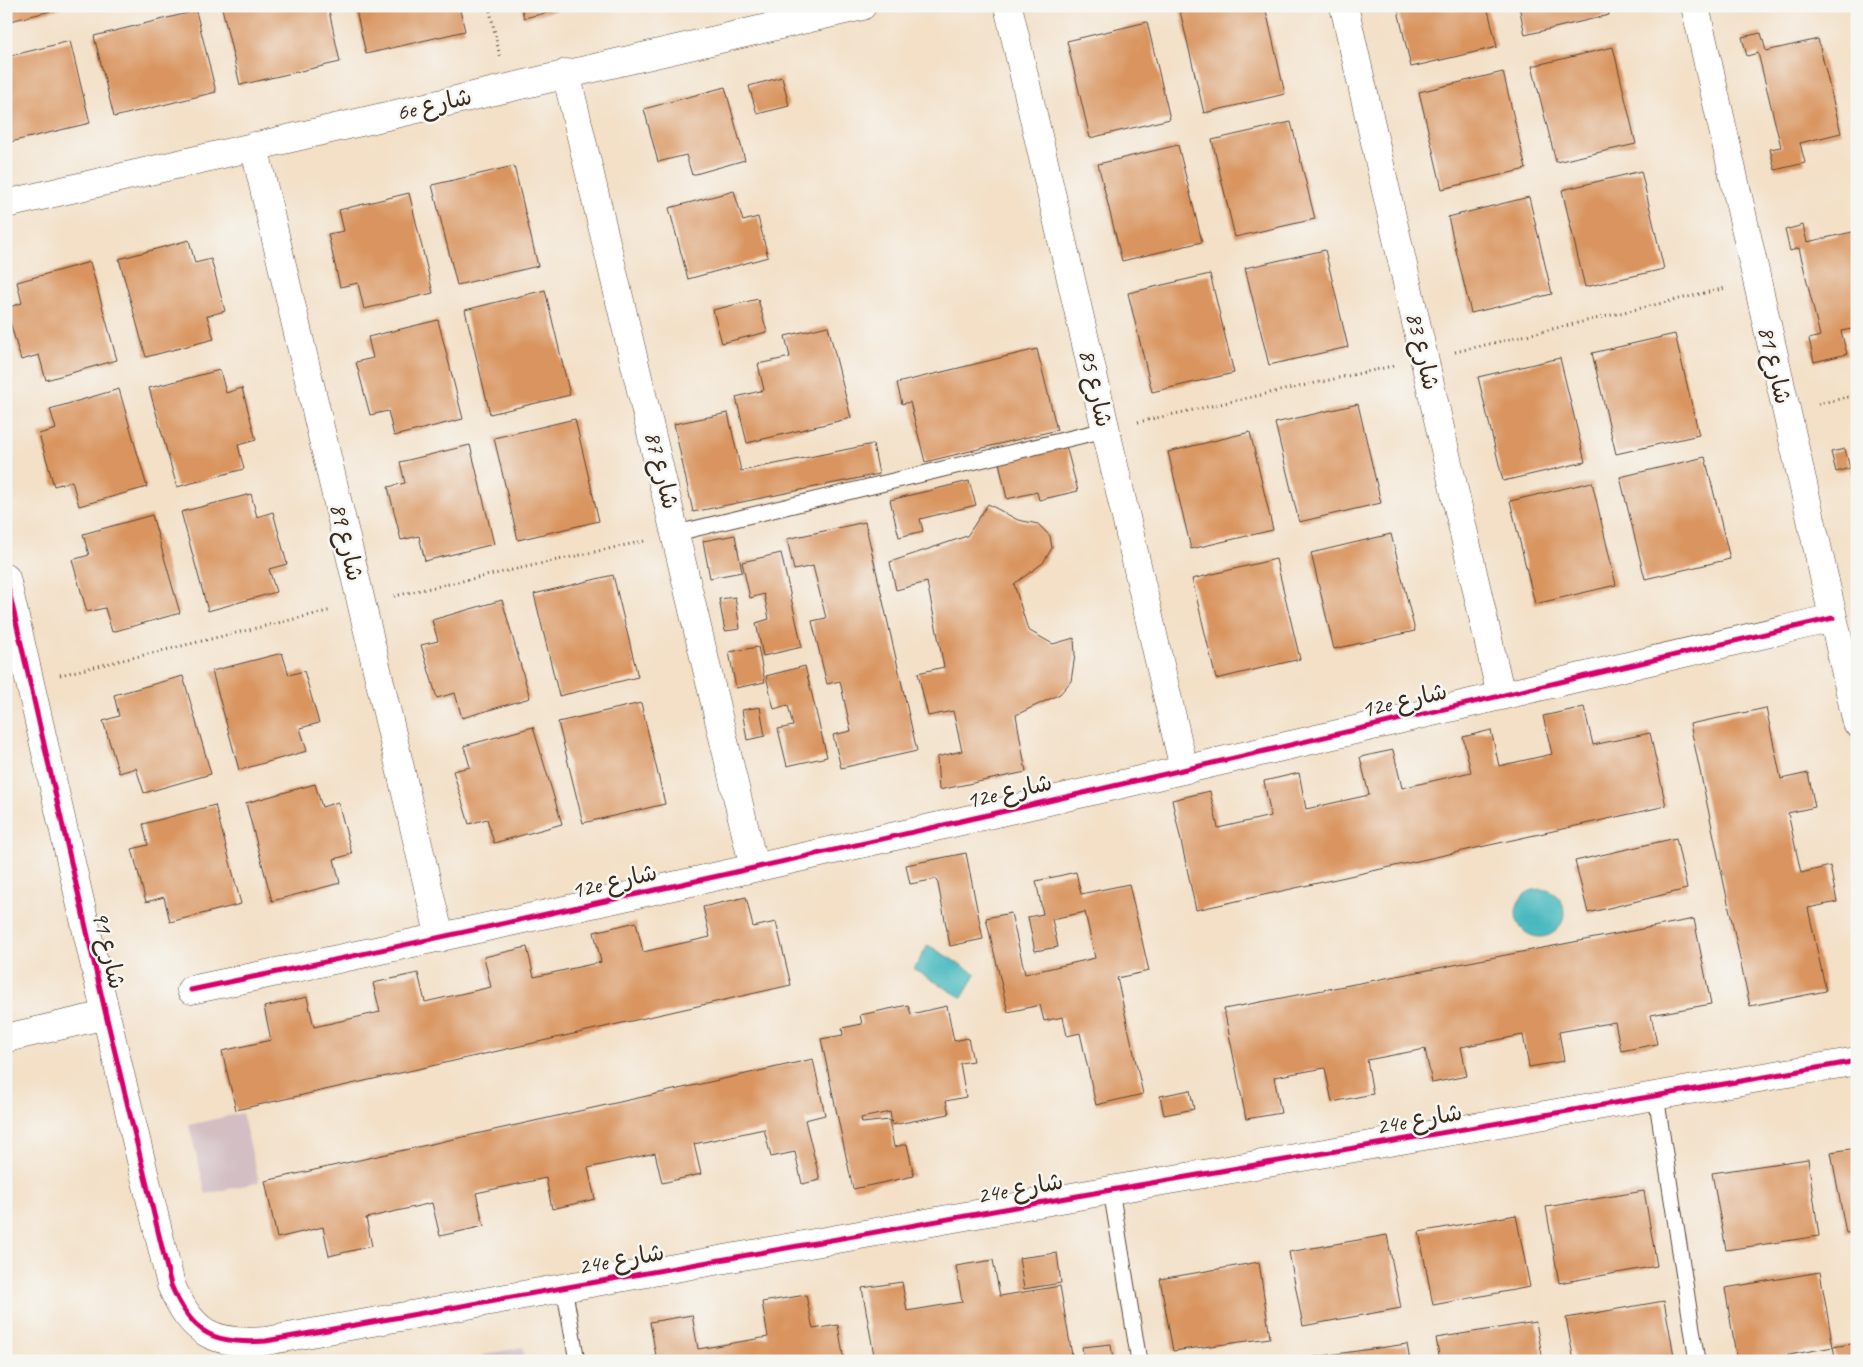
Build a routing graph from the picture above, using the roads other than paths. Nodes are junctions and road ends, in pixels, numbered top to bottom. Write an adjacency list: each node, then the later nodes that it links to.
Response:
1 (862, 6): 5 (street, 6e شارع)
2 (1008, 6): 8 (street, شارع 85)
3 (1344, 6): 12 (street, شارع 83)
4 (1695, 6): 11 (street, شارع 81)
5 (566, 74): 6 (street, 6e شارع); 9 (street, شارع 87)
6 (254, 146): 7 (street, 6e شارع); 16 (street, شارع 89)
7 (6, 204)
8 (1106, 430): 9 (lane); 14 (street, شارع 85)
9 (677, 533): 15 (street, شارع 87)
10 (6, 578): 18 (street, شارع 91)
11 (1833, 618): 12 (street, 12e شارع); 13 (street, شارع 81)
12 (1501, 696): 14 (street, 12e شارع)
13 (1857, 723)
14 (1184, 769): 15 (street, 12e شارع)
15 (754, 868): 16 (street, 12e شارع)
16 (440, 938): 17 (street, 12e شارع)
17 (191, 990)
18 (106, 1015): 19 (street); 24 (street, شارع 91)
19 (6, 1038)
20 (1857, 1061): 21 (street, 24e شارع)
21 (1656, 1096): 22 (street, 24e شارع); 27 (lane)
22 (1111, 1190): 23 (street, 24e شارع); 26 (lane)
23 (564, 1288): 24 (street, 24e شارع); 25 (lane)
24 (193, 1325)
25 (577, 1361)
26 (1138, 1361)
27 (1698, 1361)

